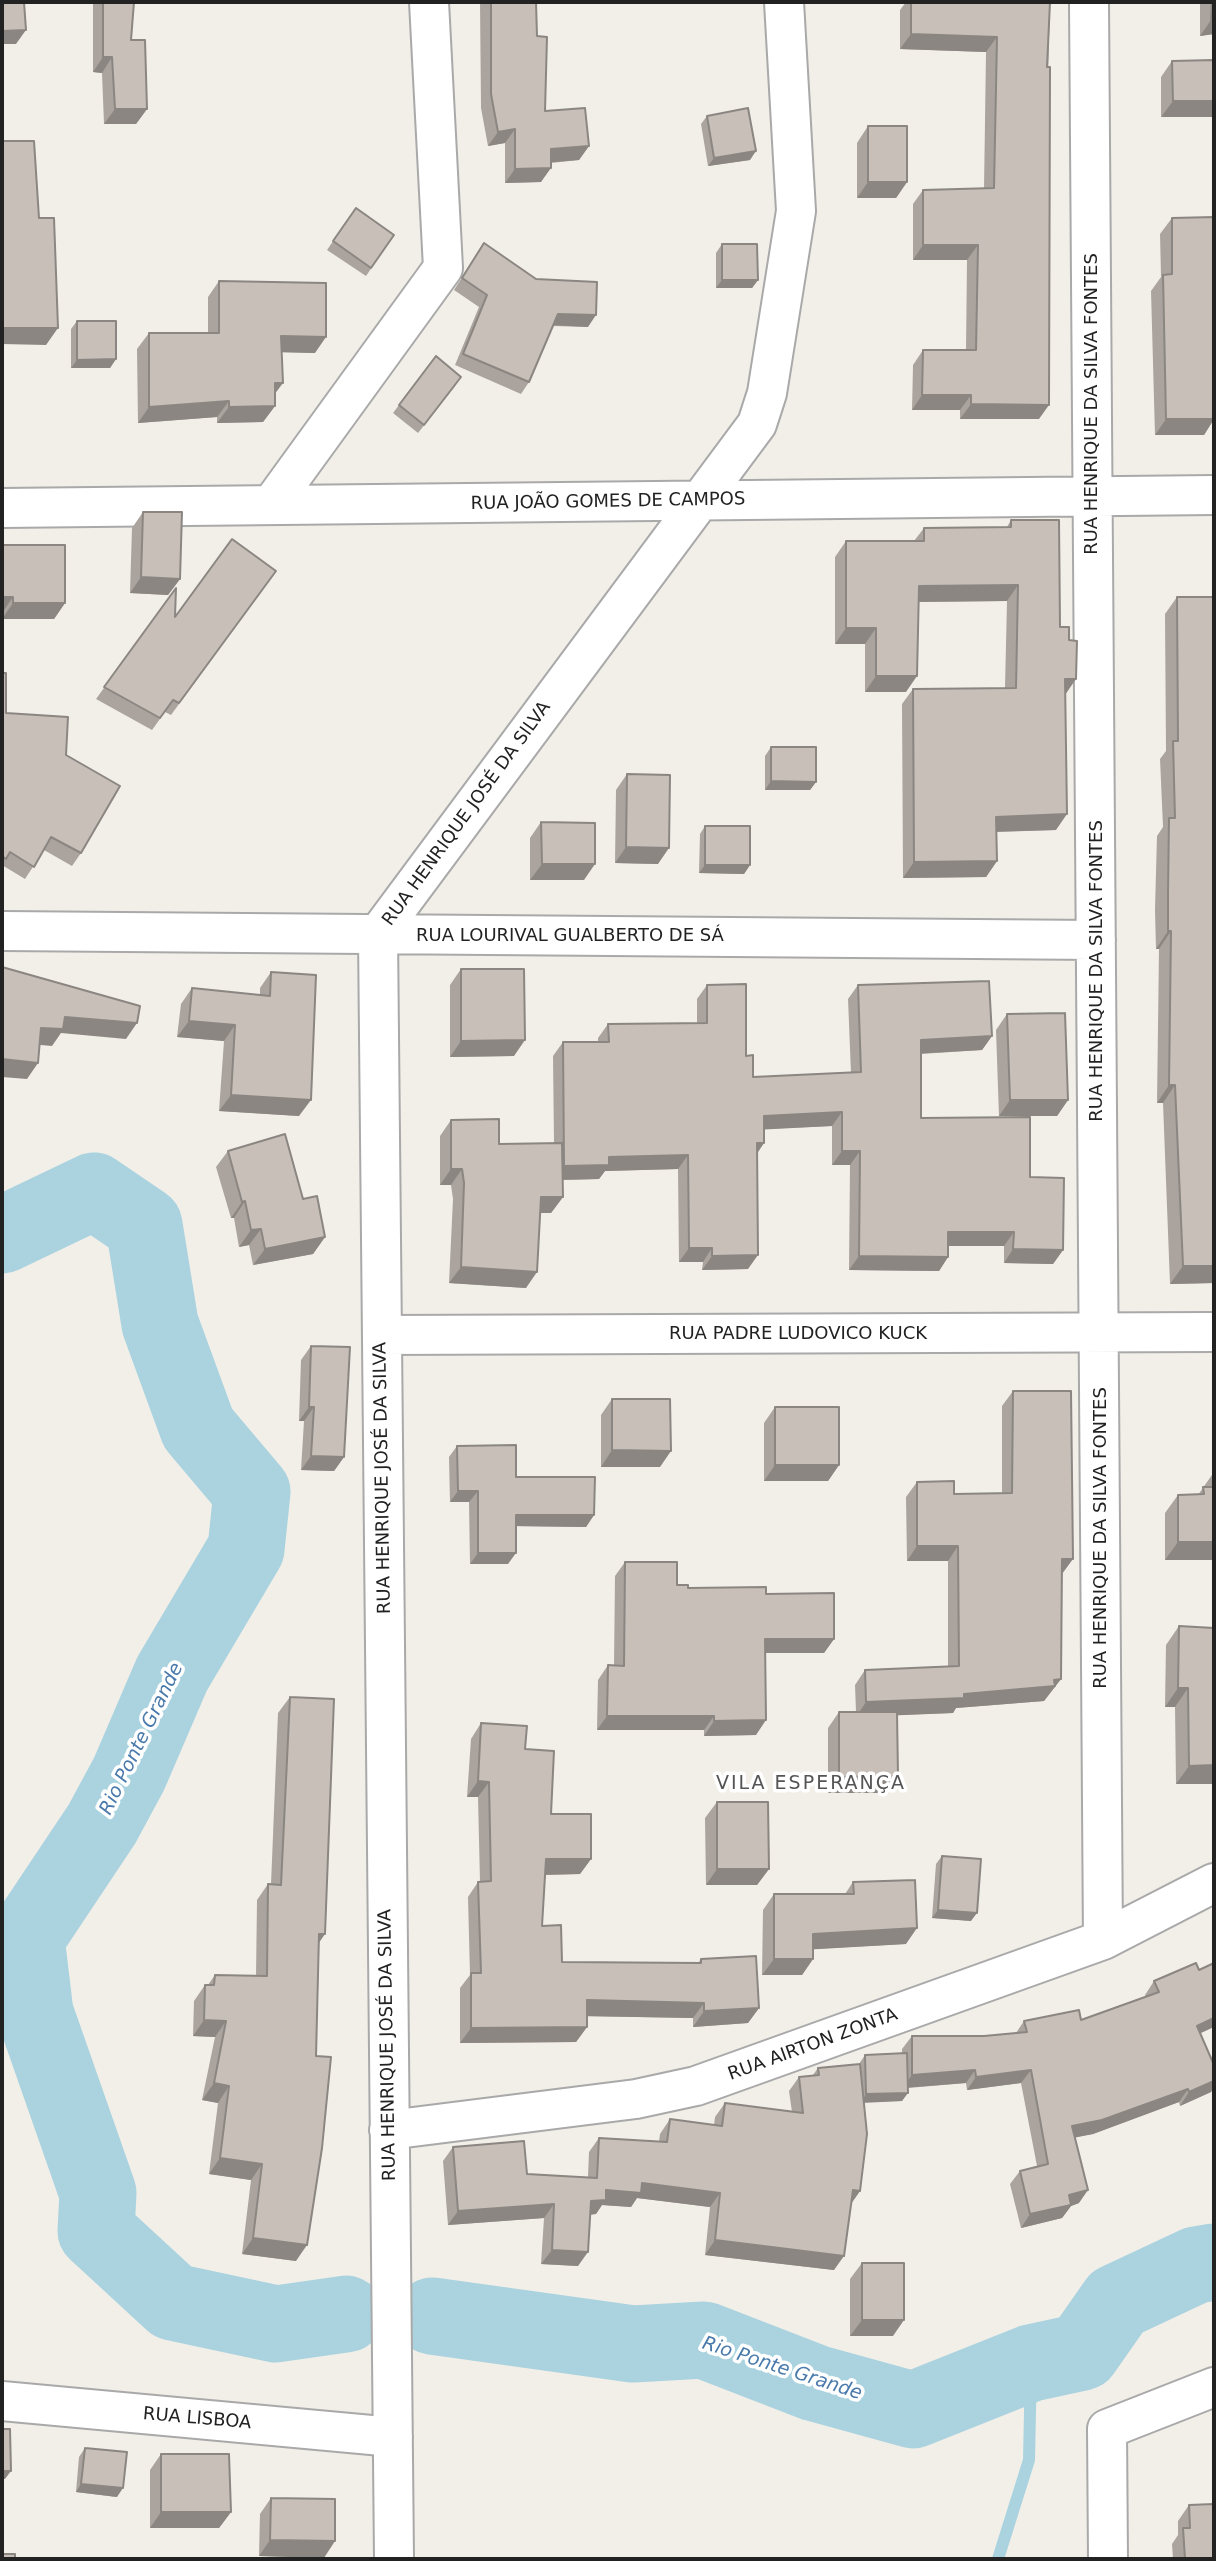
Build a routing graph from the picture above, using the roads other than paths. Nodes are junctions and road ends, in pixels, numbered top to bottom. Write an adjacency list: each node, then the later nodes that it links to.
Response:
1 (429, 2): 7 (street)
2 (784, 2): 6 (street, RUA HENRIQUE JOSÉ DA SILVA)
3 (1089, 2): 5 (street, RUA HENRIQUE DA SILVA FONTES)
4 (1214, 495): 5 (street, RUA JOÃO GOMES DE CAMPOS)
5 (1093, 496): 6 (street, RUA JOÃO GOMES DE CAMPOS); 11 (street, RUA HENRIQUE DA SILVA FONTES)
6 (698, 501): 7 (street, RUA JOÃO GOMES DE CAMPOS); 10 (street, RUA HENRIQUE JOSÉ DA SILVA)
7 (271, 505): 8 (street, RUA JOÃO GOMES DE CAMPOS)
8 (2, 508)
9 (2, 931): 10 (street, RUA LOURIVAL GUALBERTO DE SÁ)
10 (378, 934): 11 (street, RUA LOURIVAL GUALBERTO DE SÁ); 14 (street, RUA HENRIQUE JOSÉ DA SILVA)
11 (1096, 940): 13 (street, RUA HENRIQUE DA SILVA FONTES)
12 (1214, 1332): 13 (street, RUA PADRE LUDOVICO KUCK)
13 (1099, 1333): 14 (street, RUA PADRE LUDOVICO KUCK); 16 (street, RUA HENRIQUE DA SILVA FONTES)
14 (382, 1335): 17 (street, RUA HENRIQUE JOSÉ DA SILVA)
15 (1214, 1883): 16 (street, RUA AIRTON ZONTA)
16 (1103, 1940): 17 (street, RUA AIRTON ZONTA)
17 (389, 2130): 20 (street, RUA HENRIQUE JOSÉ DA SILVA)
18 (1214, 2387): 22 (street)
19 (2, 2401): 20 (street, RUA LISBOA)
20 (393, 2437): 21 (street, RUA HENRIQUE JOSÉ DA SILVA)
21 (394, 2559)
22 (1108, 2559)

